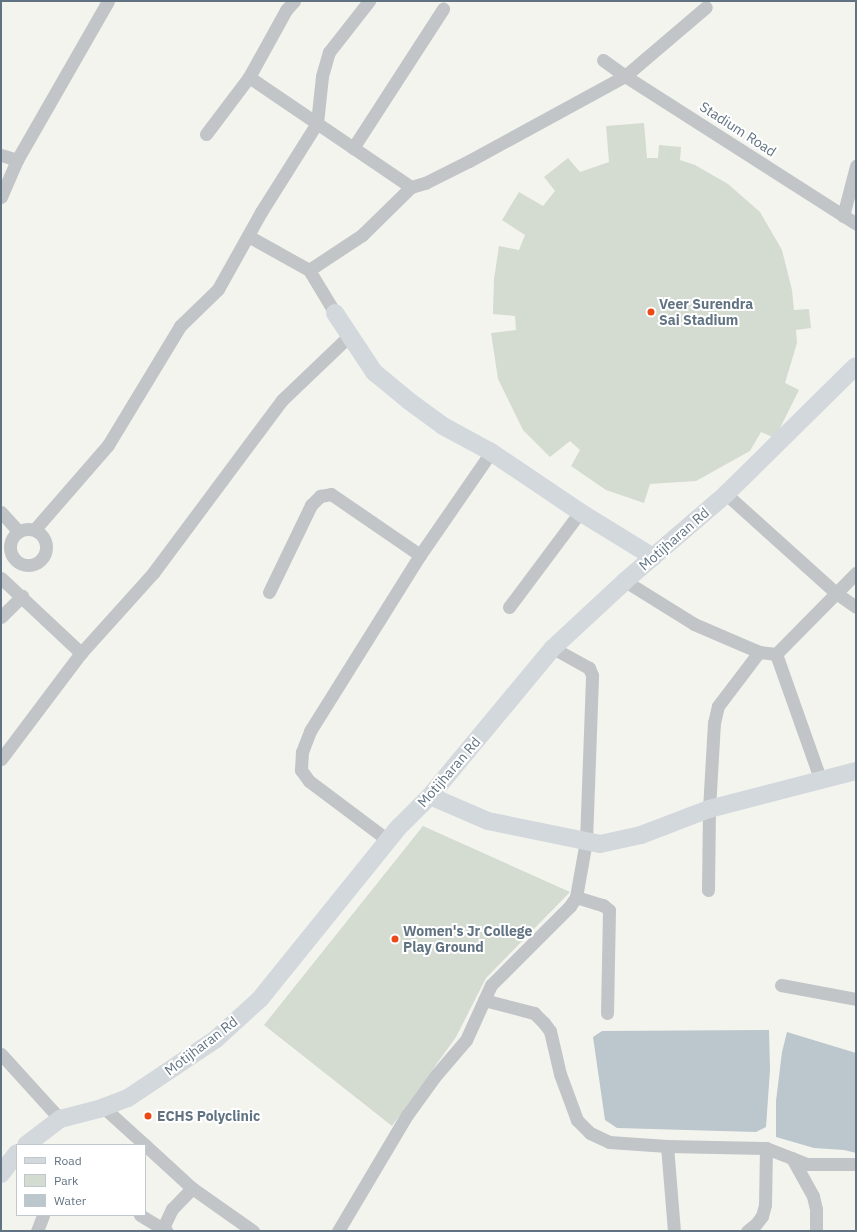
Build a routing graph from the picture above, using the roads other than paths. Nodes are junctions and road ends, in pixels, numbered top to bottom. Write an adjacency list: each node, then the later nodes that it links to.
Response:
1 (108, 1): 13 (street)
2 (294, 1): 8 (street)
3 (369, 1): 9 (street)
4 (706, 7): 7 (street)
5 (443, 9): 11 (street)
6 (603, 60): 7 (street, Stadium Road)
7 (626, 76): 15 (street); 17 (street, Stadium Road)
8 (249, 77): 9 (street); 10 (street)
9 (317, 124): 11 (street); 19 (street)
10 (206, 134)
11 (353, 148): 15 (street)
12 (1, 155): 13 (street)
13 (17, 160): 16 (street)
14 (856, 166): 17 (street)
15 (411, 187): 20 (street)
16 (1, 197)
17 (843, 216): 18 (street, Stadium Road)
18 (856, 224)
19 (248, 236): 20 (street); 28 (street)
20 (309, 270): 21 (street)
21 (335, 313): 22 (main road)
22 (349, 336): 24 (main road); 45 (street)
23 (856, 366): 25 (main road, Motijharan Rd)
24 (491, 452): 27 (main road); 30 (street)
25 (726, 494): 31 (main road, Motijharan Rd); 38 (street)
26 (1, 512): 29 (street)
27 (580, 512): 31 (main road); 40 (street)
28 (35, 529): 29 (street); 32 (street)
29 (18, 531): 32 (street)
30 (420, 555): 37 (street); 52 (street)
31 (653, 557): 36 (main road, Motijharan Rd)
32 (15, 559): 33 (street)
33 (1, 572)
34 (856, 573): 38 (street)
35 (1, 578): 39 (street)
36 (625, 581): 43 (main road, Motijharan Rd); 44 (street)
37 (269, 592)
38 (836, 593): 41 (street); 46 (street)
39 (22, 596): 42 (street); 45 (street)
40 (509, 607)
41 (856, 607)
42 (1, 617)
43 (553, 648): 50 (main road, Motijharan Rd); 53 (street)
44 (759, 652): 46 (street); 51 (street)
45 (80, 653): 47 (street)
46 (776, 654): 49 (street)
47 (1, 759)
48 (856, 772): 49 (main road)
49 (821, 781): 51 (main road)
50 (430, 796): 52 (main road, Motijharan Rd); 53 (main road)
51 (708, 808): 53 (main road); 54 (street)
52 (389, 841): 61 (main road, Motijharan Rd)
53 (586, 841): 55 (street)
54 (708, 890)
55 (576, 897): 58 (street); 59 (street)
56 (780, 985): 57 (street)
57 (856, 998)
58 (484, 1000): 66 (street); 78 (street)
59 (607, 1013)
60 (1, 1054): 62 (street)
61 (103, 1107): 62 (main road, Motijharan Rd); 64 (street)
62 (60, 1119): 63 (main road, Motijharan Rd)
63 (27, 1144)
64 (144, 1144)
65 (146, 1146): 72 (street)
66 (667, 1146): 67 (street); 79 (street)
67 (766, 1148): 69 (street); 80 (street)
68 (16, 1154): 71 (main road)
69 (792, 1158): 70 (street); 81 (street)
70 (856, 1164)
71 (1, 1174)
72 (192, 1188): 75 (street); 77 (street)
73 (43, 1216): 76 (street)
74 (142, 1216): 75 (street)
75 (165, 1230)
76 (37, 1231)
77 (253, 1231)
78 (338, 1231)
79 (674, 1231)
80 (746, 1231)
81 (816, 1231)

